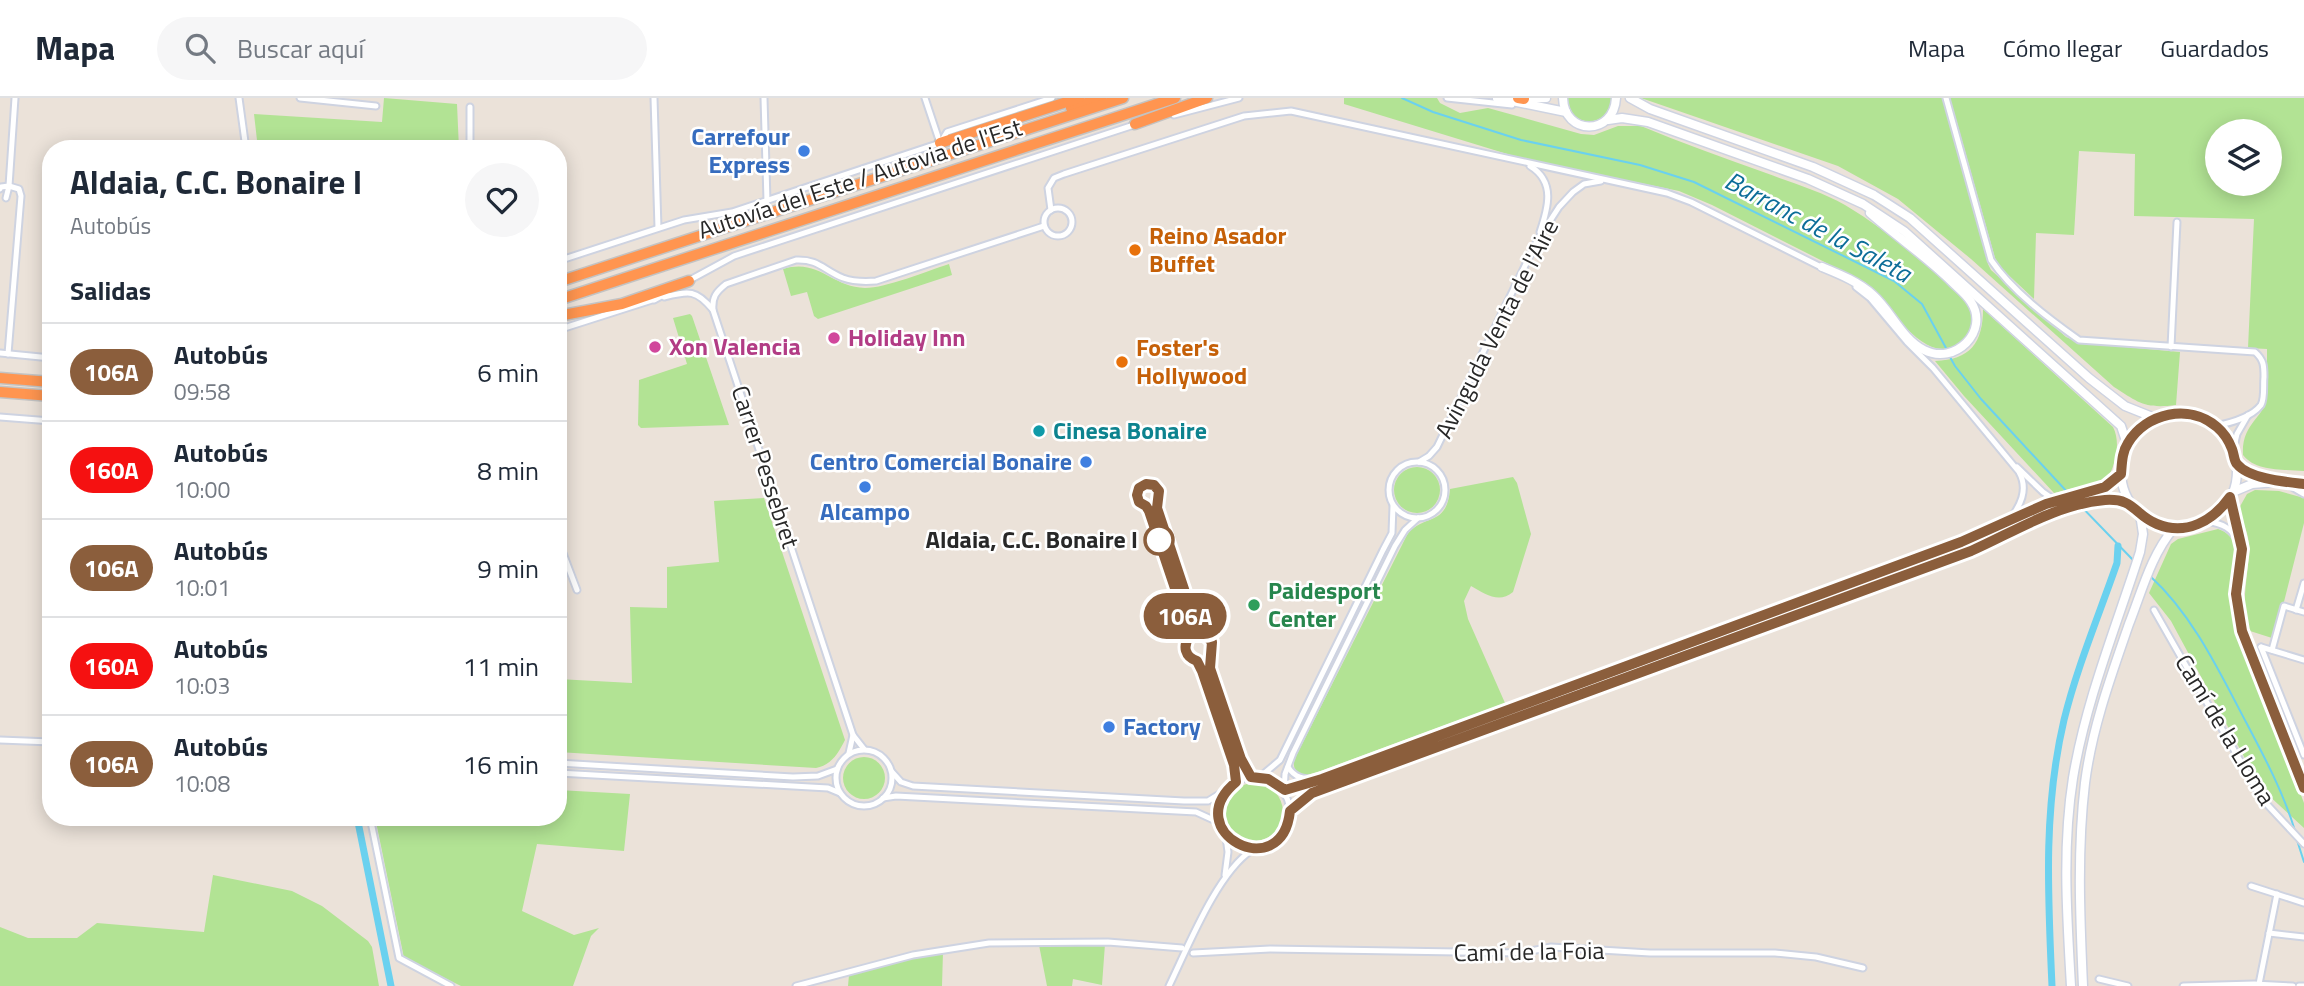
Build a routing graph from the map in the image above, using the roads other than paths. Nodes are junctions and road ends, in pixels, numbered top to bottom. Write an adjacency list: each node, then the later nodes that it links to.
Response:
1 (15, 98): 34 (street)
2 (239, 98): 28 (street)
3 (300, 98): 23 (street)
4 (654, 98): 42 (street)
5 (764, 98): 37 (street)
6 (925, 98): 30 (street)
7 (1052, 98): 30 (street)
8 (1079, 98): 30 (highway)
9 (1101, 98): 31 (highway)
10 (1123, 98): 31 (highway, Autovía del Este / Autovia de l'Est)
11 (1175, 98): 48 (highway, Autovía del Este / Autovia de l'Est)
12 (1207, 98): 27 (highway)
13 (1239, 98): 27 (street)
14 (1447, 98): 21 (street)
15 (1499, 98): 22 (main road)
16 (1546, 98): 22 (main road)
17 (1563, 98): 25 (main road)
18 (1616, 98): 26 (main road)
19 (1630, 98): 63 (main road)
20 (1945, 98): 53 (street)
21 (1461, 100): 22 (street)
22 (1524, 101): 25 (main road)
23 (376, 106)
24 (470, 107): 29 (street)
25 (1566, 113): 26 (main road)
26 (1608, 120): 38 (main road)
27 (1135, 124): 47 (street)
28 (245, 140)
29 (470, 140)
30 (940, 143): 37 (street)
31 (943, 156): 46 (highway, Autovía del Este / Autovia de l'Est)
32 (1521, 162): 33 (street); 39 (street); 43 (street)
33 (1611, 181): 43 (street, Avinguda Venta de l'Aire); 45 (street)
34 (9, 186): 35 (street); 36 (street); 55 (street)
35 (0, 189)
36 (6, 198)
37 (767, 201): 42 (street)
38 (1863, 204): 45 (main road); 66 (main road)
39 (1051, 210): 41 (street); 41 (street)
40 (2177, 222): 53 (street)
41 (1044, 226): 50 (street)
42 (658, 228): 44 (street)
43 (1537, 241): 68 (street, Avinguda Venta de l'Aire)
44 (567, 258)
45 (1822, 267): 69 (street)
46 (567, 279)
47 (689, 281): 49 (street); 51 (highway)
48 (567, 297)
49 (654, 300): 50 (street); 52 (street)
50 (713, 310): 93 (street, Carrer Pessebret)
51 (567, 314)
52 (567, 327)
53 (2171, 347): 61 (street)
54 (0, 353): 55 (street)
55 (8, 354): 56 (street)
56 (42, 357)
57 (0, 378): 58 (highway)
58 (42, 381)
59 (0, 391): 60 (highway)
60 (42, 395)
61 (2248, 415): 65 (street); 67 (street)
62 (0, 417): 64 (street)
63 (2155, 418): 65 (main road); 66 (main road)
64 (42, 420)
65 (2215, 426): 67 (main road)
66 (2127, 444): 71 (main road)
67 (2233, 451): 70 (main road)
68 (1419, 462): 78 (street); 80 (street)
69 (2012, 463): 76 (street); 81 (street)
70 (2236, 464): 72 (main road); 75 (main road)
71 (2121, 474): 76 (street); 77 (main road)
72 (2282, 482): 73 (main road); 74 (street); 75 (main road)
73 (2304, 484)
74 (2304, 494)
75 (2231, 495): 82 (main road); 84 (street, Camí de la Lloma)
76 (2059, 500): 81 (street)
77 (2131, 503): 79 (main road); 111 (street)
78 (1393, 506): 80 (street); 104 (street)
79 (2140, 514): 83 (main road); 132 (main road)
80 (1418, 519): 100 (street)
81 (2009, 521): 105 (street)
82 (2207, 521): 83 (main road); 84 (street)
83 (2175, 528): 133 (main road)
84 (2242, 549): 106 (street, Camí de la Lloma)
85 (567, 564): 87 (street)
86 (2303, 588): 89 (street)
87 (577, 590)
88 (2154, 610): 115 (street, Camí de la Lloma)
89 (2296, 610): 90 (street); 91 (street)
90 (2304, 612)
91 (2272, 650): 92 (street); 98 (street)
92 (2304, 660)
93 (853, 735): 96 (street, Carrer Pessebret); 97 (street)
94 (0, 740): 95 (street)
95 (42, 742)
96 (864, 749): 97 (street); 102 (street)
97 (849, 753): 101 (street)
98 (2304, 755)
99 (567, 764): 101 (street)
100 (1287, 767): 105 (street); 108 (street)
101 (837, 769): 109 (street)
102 (892, 772): 107 (street); 110 (street)
103 (567, 774): 109 (street)
104 (1260, 777): 107 (street); 108 (street)
105 (1322, 779): 108 (street)
106 (2304, 788)
107 (1226, 790): 112 (street)
108 (1284, 791): 111 (street)
109 (840, 793): 110 (street)
110 (883, 799): 112 (street)
111 (1290, 811): 116 (street)
112 (1220, 823): 114 (street)
113 (372, 826): 129 (street)
114 (1225, 835): 116 (street); 117 (street)
115 (2304, 844)
116 (1253, 849): 117 (street)
117 (1225, 875): 131 (street)
118 (2251, 886): 119 (street)
119 (2277, 894): 120 (street); 121 (street)
120 (2304, 903)
121 (2269, 933): 122 (street); 128 (street)
122 (2304, 937)
123 (1182, 948): 127 (street)
124 (1193, 953): 125 (street, Camí de la Foia)
125 (1863, 968)
126 (2099, 979): 134 (street)
127 (813, 984): 130 (street)
128 (2259, 984): 135 (street); 136 (street)
129 (451, 986)
130 (796, 986)
131 (1169, 986)
132 (2071, 986)
133 (2083, 986)
134 (2129, 986)
135 (2183, 986)
136 (2293, 986)

